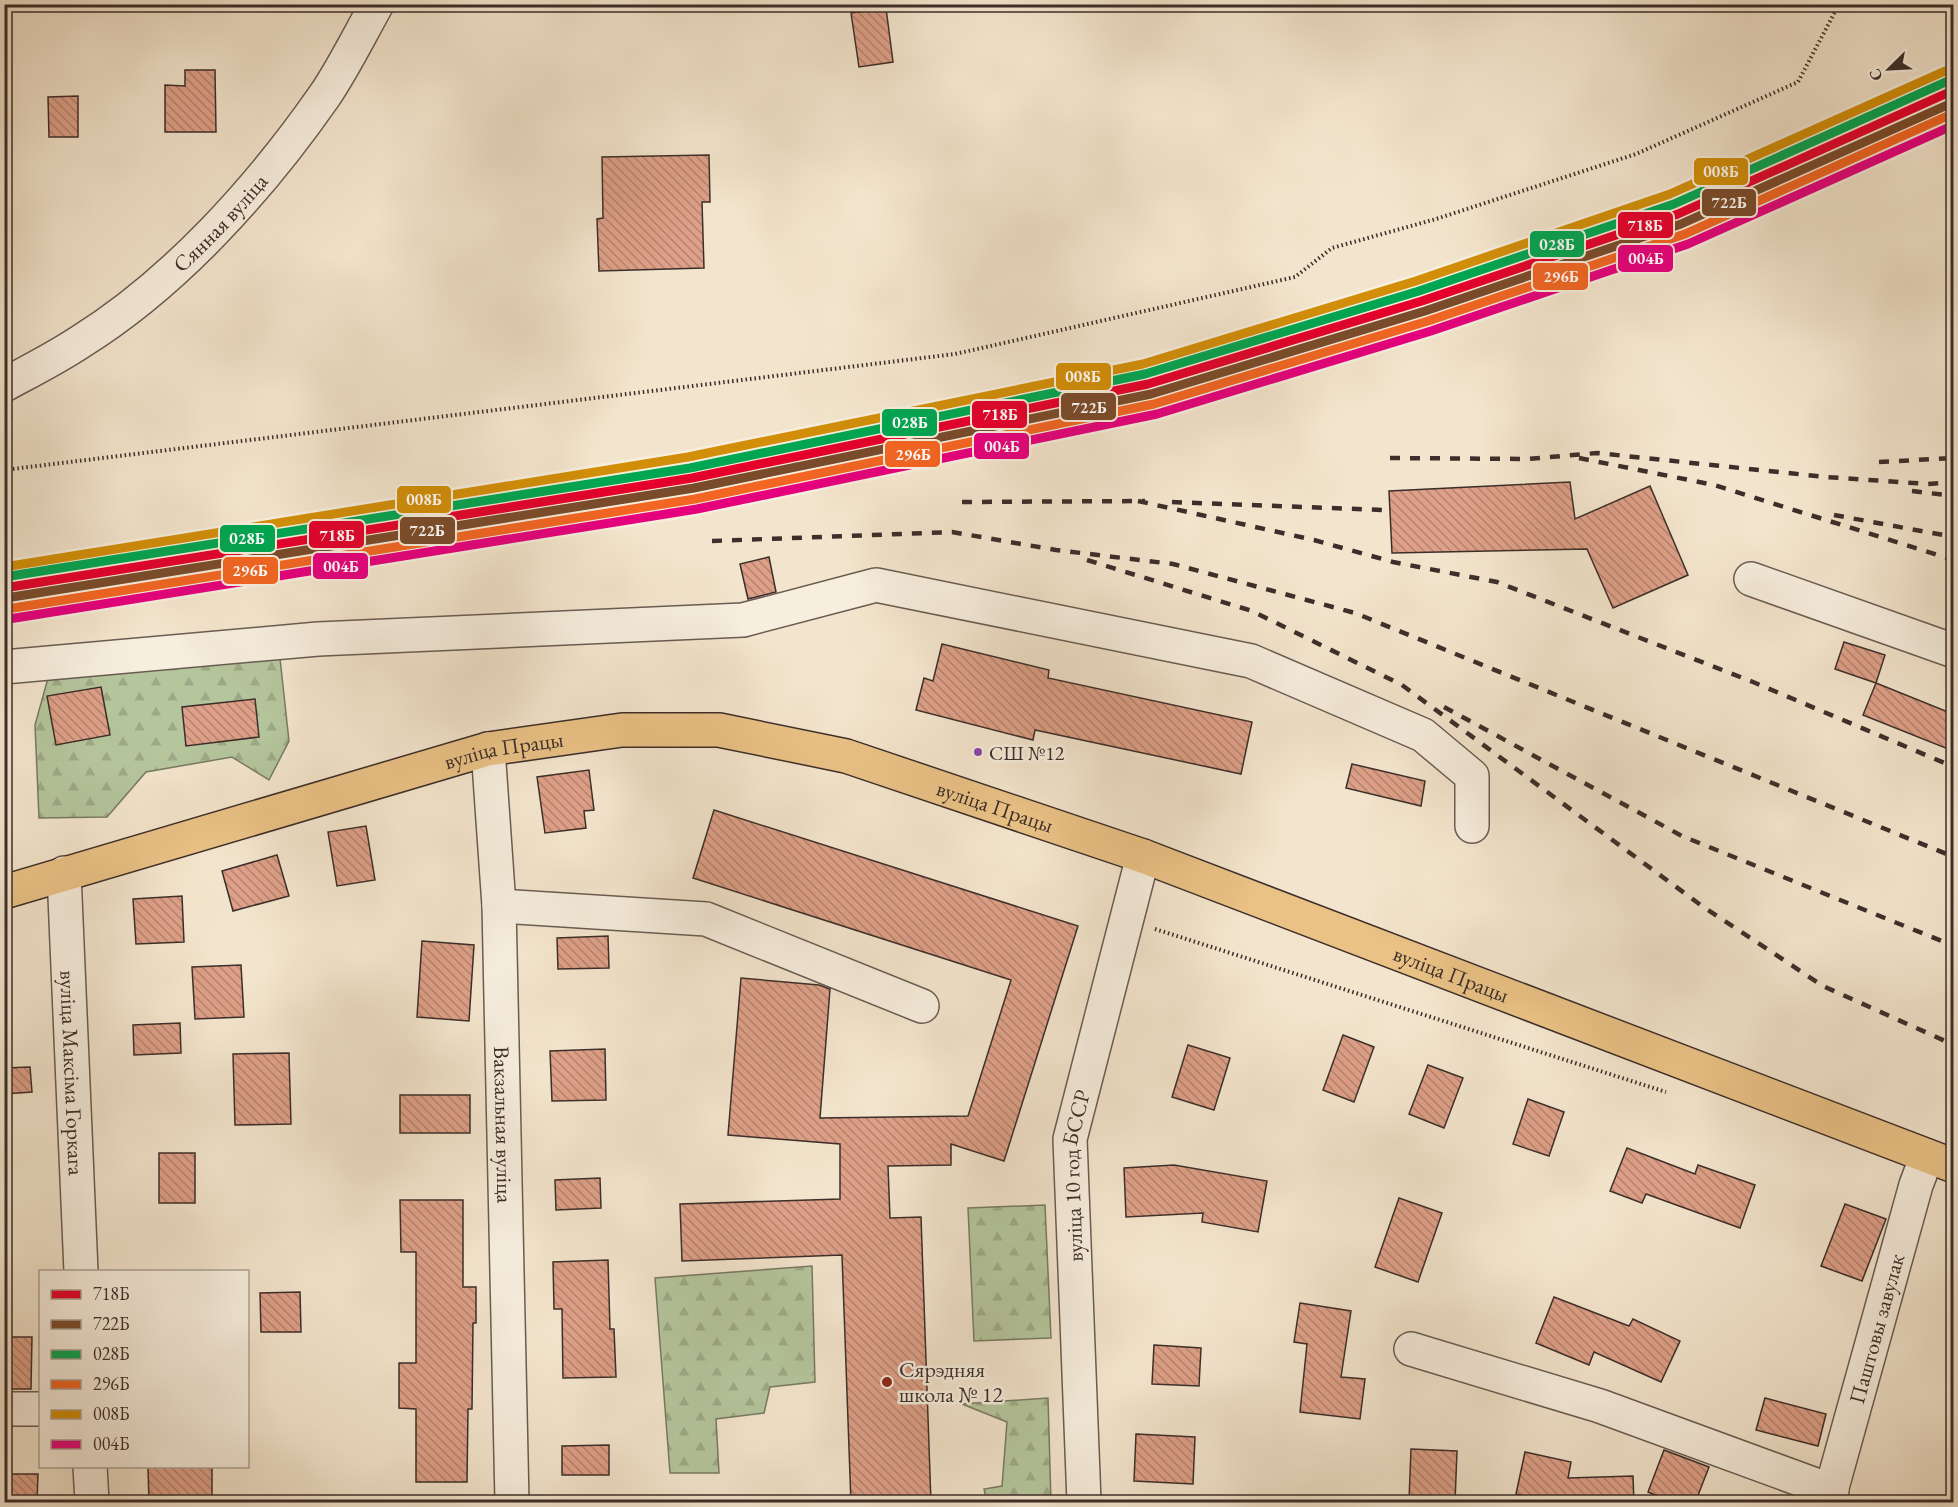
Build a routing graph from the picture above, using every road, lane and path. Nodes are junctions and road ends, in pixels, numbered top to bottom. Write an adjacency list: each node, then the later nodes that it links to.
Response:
1 (377, 4): 3 (street, Сянная вуліца)
2 (1839, 4): 4 (path)
3 (4, 384)
4 (4, 470)
5 (1751, 579): 6 (street)
6 (1953, 651)
7 (4, 667): 9 (street)
8 (488, 749): 10 (main road, вуліца Працы); 11 (main road, вуліца Працы); 13 (street, Вакзальная вуліца)
9 (1472, 826)
10 (1143, 856): 14 (street, вуліца 10 год БССР); 17 (main road, вуліца Працы)
11 (64, 873): 12 (main road, вуліца Працы); 18 (street, вуліца Максіма Горкага)
12 (4, 892)
13 (499, 906): 15 (street); 25 (street, Вакзальная вуліца)
14 (1127, 921): 16 (path); 26 (street, вуліца 10 год БССР)
15 (922, 1006)
16 (1670, 1094)
17 (1940, 1161): 23 (street, Паштовы завулак)
18 (81, 1270)
19 (1411, 1349): 23 (street)
20 (4, 1409): 21 (street)
21 (39, 1409)
22 (90, 1468): 24 (street)
23 (1830, 1497)
24 (92, 1503)
25 (512, 1503)
26 (1084, 1503)

